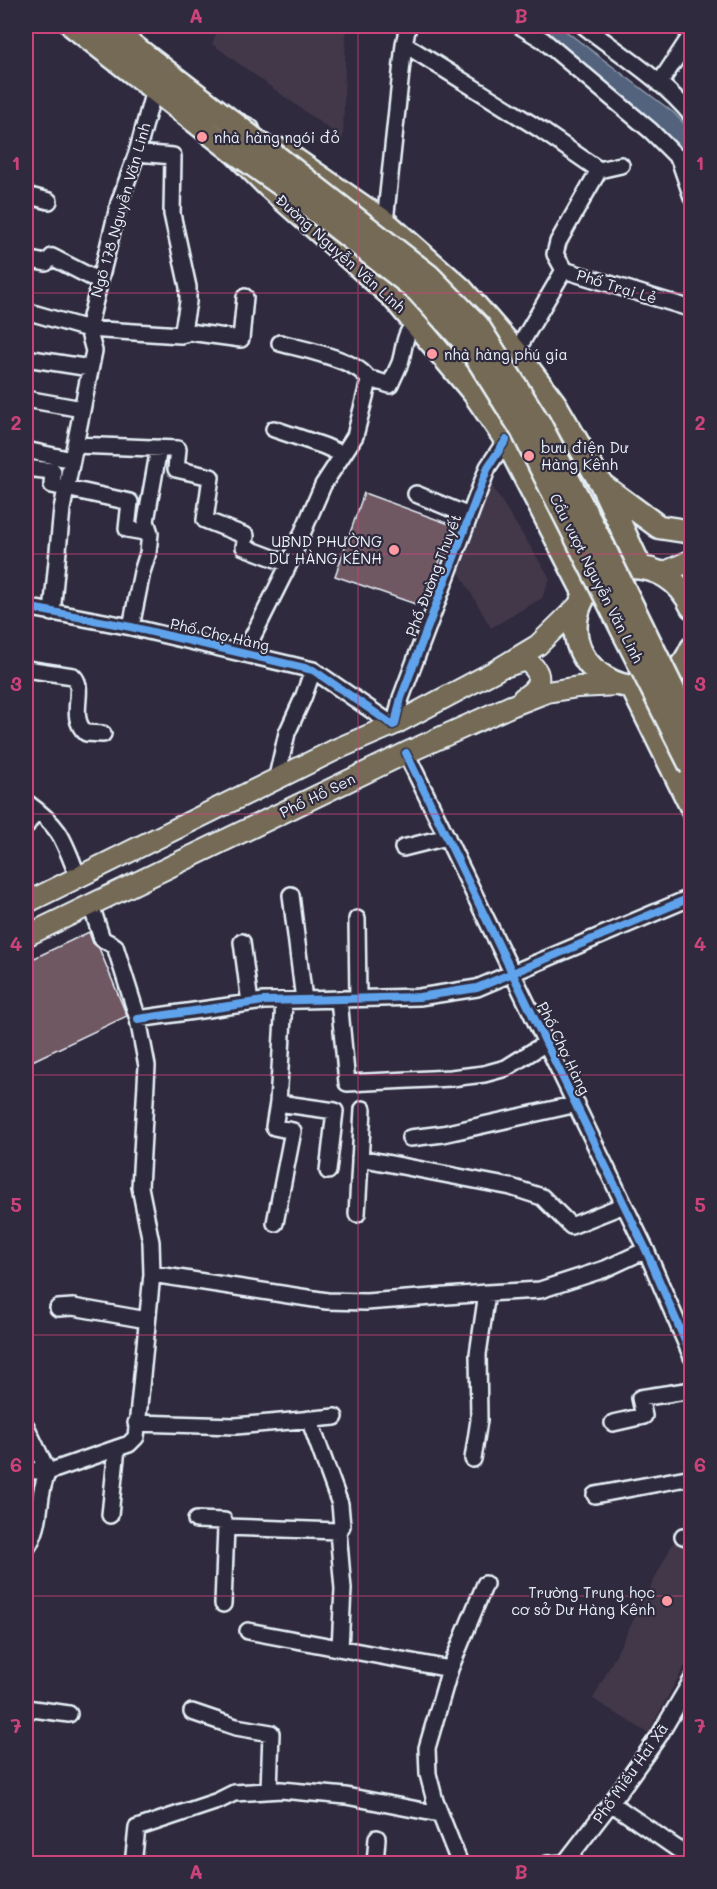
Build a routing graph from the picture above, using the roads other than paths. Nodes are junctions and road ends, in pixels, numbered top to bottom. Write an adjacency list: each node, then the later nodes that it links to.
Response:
1 (74, 26): 9 (highway, Đường Nguyễn Văn Linh)
2 (408, 26): 7 (street)
3 (520, 26): 17 (street)
4 (585, 26): 8 (street)
5 (114, 28): 11 (highway)
6 (692, 34): 8 (street)
7 (404, 44): 15 (street); 19 (street)
8 (659, 84): 10 (street)
9 (154, 90): 12 (highway, Đường Nguyễn Văn Linh); 13 (street, Ngõ 178 Nguyễn Văn Linh)
10 (688, 105)
11 (232, 122): 19 (highway); 68 (highway, Cầu vượt Nguyễn Văn Linh, bridge)
12 (233, 151): 26 (highway, Đường Nguyễn Văn Linh); 71 (highway, Cầu vượt Nguyễn Văn Linh, bridge)
13 (137, 153): 22 (street, Ngõ 178 Nguyễn Văn Linh); 28 (street)
14 (621, 165): 15 (street)
15 (599, 170): 21 (street)
16 (26, 195): 18 (street)
17 (692, 196)
18 (49, 201)
19 (386, 222): 30 (highway)
20 (26, 259): 22 (street)
21 (564, 270): 24 (street, Phố Trại Lẻ); 30 (street, Phố Trại Lẻ)
22 (99, 281): 27 (street, Ngõ 178 Nguyễn Văn Linh)
23 (244, 297): 28 (street)
24 (692, 309)
25 (26, 310): 27 (street)
26 (416, 323): 33 (street); 37 (highway, Đường Nguyễn Văn Linh)
27 (88, 329): 28 (street); 32 (street, Ngõ 178 Nguyễn Văn Linh)
28 (185, 334)
29 (280, 343): 33 (street)
30 (516, 352): 42 (highway)
31 (26, 358): 32 (street)
32 (90, 368): 35 (street, Ngõ 178 Nguyễn Văn Linh)
33 (369, 381): 41 (street)
34 (26, 399): 35 (street)
35 (82, 409): 40 (street, Ngõ 178 Nguyễn Văn Linh)
36 (274, 429): 41 (street)
37 (506, 440): 47 (highway, Đường Nguyễn Văn Linh); 48 (street, Phố Đường Thuyết)
38 (159, 448): 40 (street); 49 (street); 52 (street)
39 (26, 450): 40 (street)
40 (73, 453): 45 (street, Ngõ 178 Nguyễn Văn Linh)
41 (342, 454): 52 (street)
42 (589, 463): 44 (highway); 47 (highway)
43 (34, 470): 45 (street)
44 (602, 484): 50 (highway); 53 (highway)
45 (66, 489): 49 (street); 58 (street, Ngõ 178 Nguyễn Văn Linh)
46 (416, 494): 48 (street)
47 (534, 495): 55 (highway, Đường Nguyễn Văn Linh)
48 (469, 516): 67 (street, Phố Đường Thuyết)
49 (150, 532): 59 (street)
50 (692, 532)
51 (692, 560): 54 (main road)
52 (289, 564): 60 (street)
53 (640, 567): 54 (highway); 55 (highway)
54 (663, 573): 56 (highway)
55 (582, 600): 64 (main road, Phố Hồ Sen); 65 (highway)
56 (692, 606)
57 (26, 607): 58 (street, Phố Chợ Hàng)
58 (52, 613): 59 (street, Phố Chợ Hàng)
59 (131, 627): 60 (street, Phố Chợ Hàng)
60 (244, 654): 63 (street, Phố Chợ Hàng)
61 (690, 660): 65 (highway)
62 (26, 669): 69 (street)
63 (313, 670): 67 (street, Phố Chợ Hàng); 72 (street)
64 (495, 671): 66 (main road); 67 (main road, Phố Hồ Sen)
65 (625, 686): 66 (main road, Phố Hồ Sen); 73 (highway)
66 (511, 706): 70 (main road, Phố Hồ Sen)
67 (394, 724): 72 (main road, Phố Hồ Sen)
68 (692, 729)
69 (103, 734)
70 (406, 753): 76 (street, Phố Chợ Hàng); 82 (main road, Phố Hồ Sen)
71 (692, 768): 73 (highway)
72 (276, 781): 78 (main road, Phố Hồ Sen)
73 (689, 802)
74 (31, 806): 75 (street); 78 (street)
75 (26, 826)
76 (447, 837): 77 (street); 86 (street, Phố Chợ Hàng)
77 (403, 848)
78 (78, 877): 81 (main road, Phố Hồ Sen)
79 (291, 895): 89 (street)
80 (692, 897): 86 (street)
81 (26, 903)
82 (91, 905): 84 (main road, Phố Hồ Sen); 92 (street)
83 (357, 919): 87 (street)
84 (26, 936)
85 (242, 942): 91 (street)
86 (512, 973): 87 (street); 93 (street, Phố Chợ Hàng)
87 (358, 998): 88 (street)
88 (339, 999): 89 (street); 93 (street)
89 (304, 1000): 90 (street)
90 (284, 1001): 91 (street); 94 (street)
91 (250, 1003): 92 (street)
92 (138, 1019): 104 (street)
93 (546, 1043): 95 (street, Phố Chợ Hàng)
94 (278, 1103): 99 (street); 102 (street)
95 (577, 1104): 97 (street); 100 (street, Phố Chợ Hàng)
96 (363, 1109): 98 (street)
97 (410, 1138)
98 (360, 1158): 100 (street); 101 (street)
99 (328, 1171)
100 (624, 1204): 103 (street, Phố Chợ Hàng)
101 (357, 1214)
102 (275, 1223)
103 (646, 1250): 105 (street); 108 (street, Phố Chợ Hàng)
104 (152, 1274): 105 (street); 107 (street)
105 (487, 1293): 116 (street)
106 (58, 1308): 107 (street)
107 (147, 1320): 112 (street)
108 (692, 1357)
109 (692, 1390): 113 (street)
110 (335, 1417): 111 (street)
111 (309, 1419): 112 (street); 124 (street)
112 (136, 1423): 115 (street)
113 (613, 1423)
114 (26, 1426): 118 (street)
115 (117, 1448): 118 (street); 121 (street)
116 (473, 1459)
117 (26, 1470): 118 (street)
118 (48, 1472): 125 (street)
119 (692, 1477): 120 (street)
120 (595, 1495)
121 (110, 1515)
122 (196, 1520): 123 (street)
123 (226, 1527): 124 (street); 127 (street)
124 (338, 1531): 129 (street)
125 (26, 1549)
126 (485, 1584): 130 (street)
127 (223, 1604)
128 (248, 1631): 129 (street)
129 (340, 1648): 130 (street)
130 (450, 1669): 137 (street)
131 (692, 1680): 136 (street, Phố Miếu Hai Xã)
132 (26, 1708): 134 (street)
133 (192, 1712): 135 (street)
134 (69, 1714)
135 (269, 1790): 137 (street); 140 (street)
136 (611, 1803): 139 (street); 144 (street, Phố Miếu Hai Xã)
137 (439, 1814): 142 (street)
138 (377, 1838): 141 (street)
139 (692, 1858)
140 (133, 1863)
141 (375, 1863)
142 (460, 1863)
143 (547, 1863): 144 (street)
144 (564, 1863)

